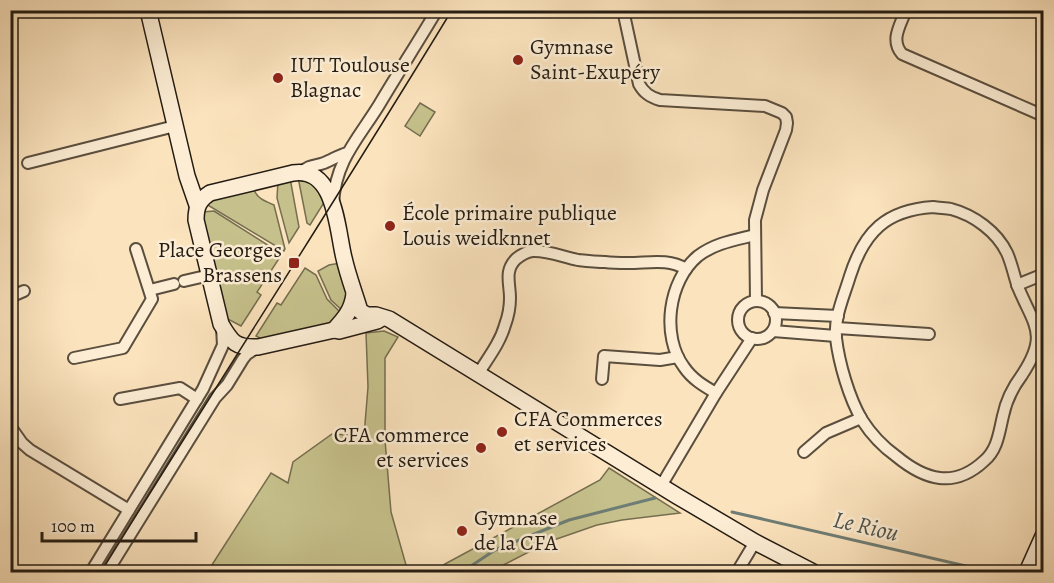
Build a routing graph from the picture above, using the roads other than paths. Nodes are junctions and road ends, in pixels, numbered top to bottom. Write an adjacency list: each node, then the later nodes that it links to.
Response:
1 (148, 10): 6 (street)
2 (437, 10): 7 (street)
3 (623, 10): 14 (street)
4 (906, 10): 5 (street)
5 (1044, 116)
6 (175, 126): 8 (street); 10 (street)
7 (347, 153): 9 (street); 12 (street)
8 (28, 163)
9 (302, 172): 11 (street); 12 (street)
10 (191, 186): 11 (street); 13 (street)
11 (210, 193): 13 (street)
12 (333, 203): 21 (street)
13 (197, 205): 18 (street)
14 (755, 236): 16 (street); 24 (street)
15 (136, 249): 20 (street)
16 (686, 269): 35 (street); 37 (street)
17 (1044, 274): 19 (street)
18 (210, 275): 20 (street); 28 (street)
19 (1017, 285): 26 (street); 42 (street)
20 (150, 290): 36 (street)
21 (354, 290): 27 (street); 29 (street)
22 (24, 291): 23 (street)
23 (10, 297)
24 (756, 301): 25 (street); 33 (street)
25 (774, 313): 26 (street); 30 (street)
26 (838, 316): 31 (street)
27 (378, 318): 29 (street); 37 (street)
28 (221, 324): 34 (street); 41 (street)
29 (334, 330): 34 (street)
30 (773, 331): 31 (street); 33 (street)
31 (836, 332): 32 (street); 42 (street)
32 (929, 334)
33 (752, 338): 39 (street)
34 (258, 347): 50 (street)
35 (678, 357): 38 (street); 39 (street)
36 (74, 358)
37 (478, 374): 45 (street)
38 (602, 379)
39 (716, 393): 45 (street)
40 (120, 399): 41 (street)
41 (197, 399): 46 (street)
42 (861, 418): 44 (street)
43 (10, 426): 46 (street)
44 (804, 452)
45 (661, 486): 48 (street)
46 (129, 510): 49 (street)
47 (1044, 534): 53 (street)
48 (755, 542): 51 (street); 52 (street)
49 (91, 573)
50 (107, 573)
51 (737, 573)
52 (813, 573)
53 (1027, 573)

